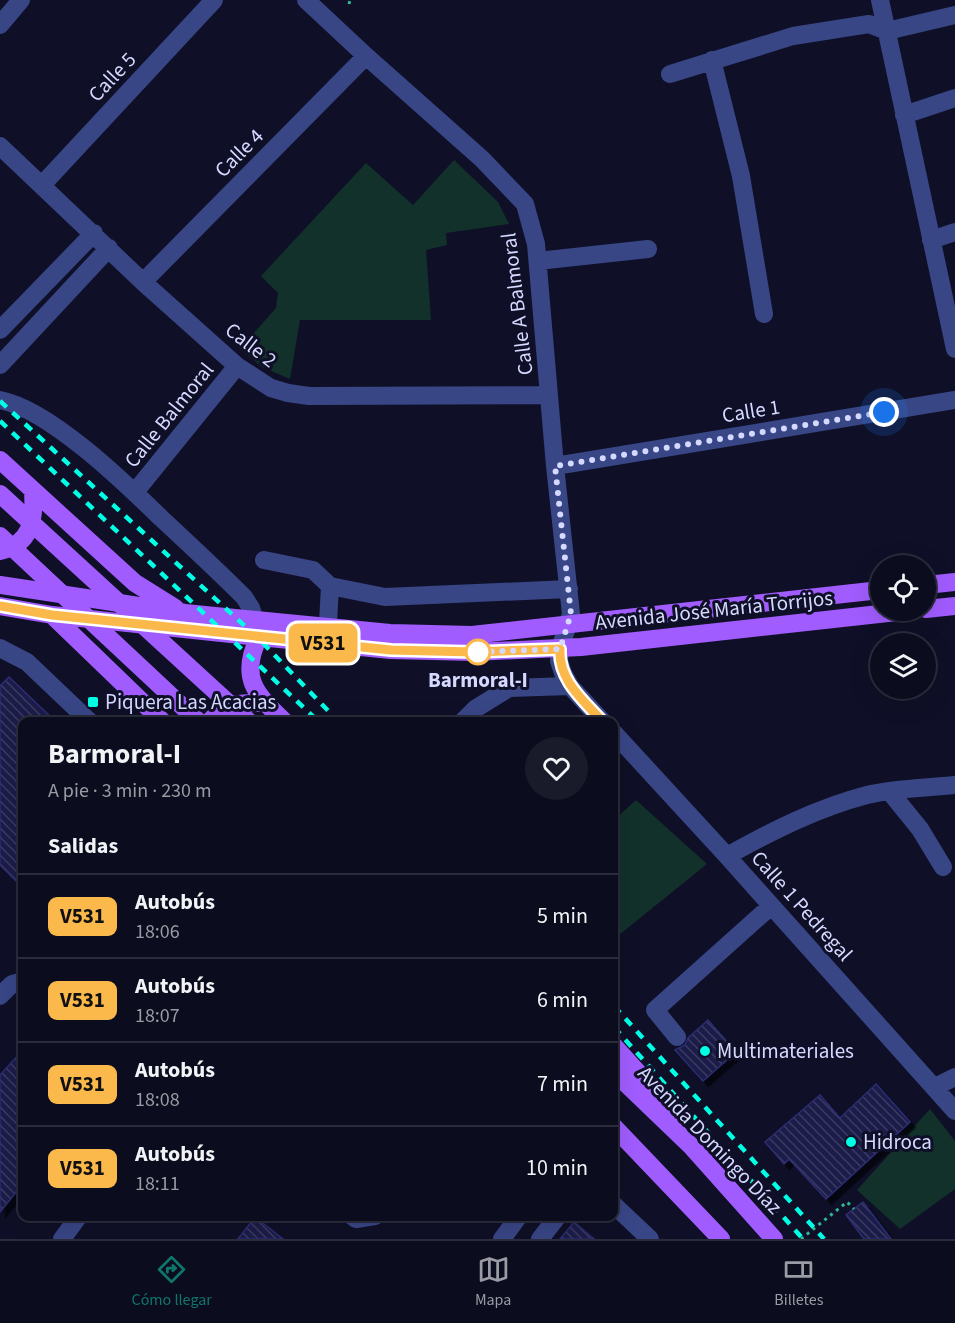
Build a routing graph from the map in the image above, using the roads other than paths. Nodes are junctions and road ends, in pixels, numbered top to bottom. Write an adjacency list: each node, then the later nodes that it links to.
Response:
1 (21, 0): 6 (street)
2 (214, 0): 14 (street, Calle 5)
3 (306, 0): 8 (street, Calle A Balmoral)
4 (880, 0): 7 (street)
5 (955, 15): 7 (street)
6 (0, 25)
7 (887, 31): 9 (street); 12 (street)
8 (366, 56): 20 (street, Calle A Balmoral); 21 (street, Calle 4)
9 (712, 60): 10 (street); 22 (street)
10 (670, 74)
11 (955, 98): 12 (street)
12 (904, 114): 17 (street)
13 (0, 146): 14 (street, Calle 2)
14 (42, 185): 16 (street, Calle 2)
15 (955, 232): 17 (street)
16 (94, 233): 18 (street, Calle 2); 23 (street)
17 (932, 240): 24 (street)
18 (109, 248): 21 (street, Calle 2); 25 (street)
19 (648, 249): 20 (street)
20 (538, 261): 27 (street, Calle A Balmoral)
21 (143, 282): 26 (street, Calle 2)
22 (764, 314)
23 (0, 330)
24 (955, 349)
25 (0, 365)
26 (237, 366): 27 (street, Calle 2); 33 (street, Calle Balmoral)
27 (549, 395): 31 (street, Calle A Balmoral)
28 (0, 400): 33 (street)
29 (955, 400): 31 (street, Calle 1)
30 (0, 460): 32 (main road)
31 (555, 466): 42 (street, Calle A Balmoral)
32 (33, 492): 36 (main road); 47 (main road)
33 (135, 492): 51 (street)
34 (0, 494): 61 (main road, bridge)
35 (0, 536): 59 (main road, bridge)
36 (0, 551)
37 (264, 560): 41 (street)
38 (955, 582): 39 (main road)
39 (936, 584)
40 (0, 585): 47 (main road, Avenida José María Torrijos)
41 (330, 586): 42 (street); 52 (street)
42 (569, 589): 50 (street, Calle A Balmoral)
43 (870, 591): 50 (main road, Avenida José María Torrijos)
44 (0, 606): 48 (main road, Avenida José María Torrijos)
45 (955, 606): 46 (main road)
46 (936, 608)
47 (185, 613): 51 (main road, Avenida José María Torrijos)
48 (52, 615): 51 (main road, Avenida José María Torrijos); 58 (main road)
49 (870, 615): 54 (main road, Avenida José María Torrijos)
50 (568, 626): 52 (main road, Avenida José María Torrijos); 54 (street)
51 (257, 629): 52 (main road, Avenida José María Torrijos); 56 (main road)
52 (328, 636): 54 (main road, Avenida José María Torrijos)
53 (0, 648): 57 (street)
54 (560, 649): 55 (street)
55 (570, 686): 63 (street); 64 (street)
56 (265, 703): 60 (main road); 62 (main road)
57 (85, 717)
58 (158, 717)
59 (194, 717)
60 (214, 717)
61 (244, 717)
62 (280, 717)
63 (467, 717)
64 (598, 717)
65 (618, 737): 68 (street, Calle 1 Pedregal)
66 (955, 785): 67 (street)
67 (890, 792): 68 (street); 69 (street)
68 (727, 856): 70 (street, Calle 1 Pedregal)
69 (943, 867)
70 (771, 906): 73 (street); 77 (street, Calle 1 Pedregal)
71 (18, 982): 72 (street)
72 (0, 996)
73 (677, 1037)
74 (618, 1050): 80 (main road)
75 (618, 1076): 80 (main road, Avenida Domingo Díaz)
76 (955, 1077): 77 (street)
77 (935, 1087): 78 (street, Calle 1 Pedregal)
78 (955, 1111)
79 (618, 1131): 85 (main road)
80 (691, 1146): 90 (main road, Avenida Domingo Díaz)
81 (618, 1208): 89 (street)
82 (75, 1221): 86 (street)
83 (516, 1221): 87 (street)
84 (554, 1221): 88 (street)
85 (716, 1237)
86 (62, 1239)
87 (502, 1239)
88 (540, 1239)
89 (650, 1239)
90 (774, 1239)

